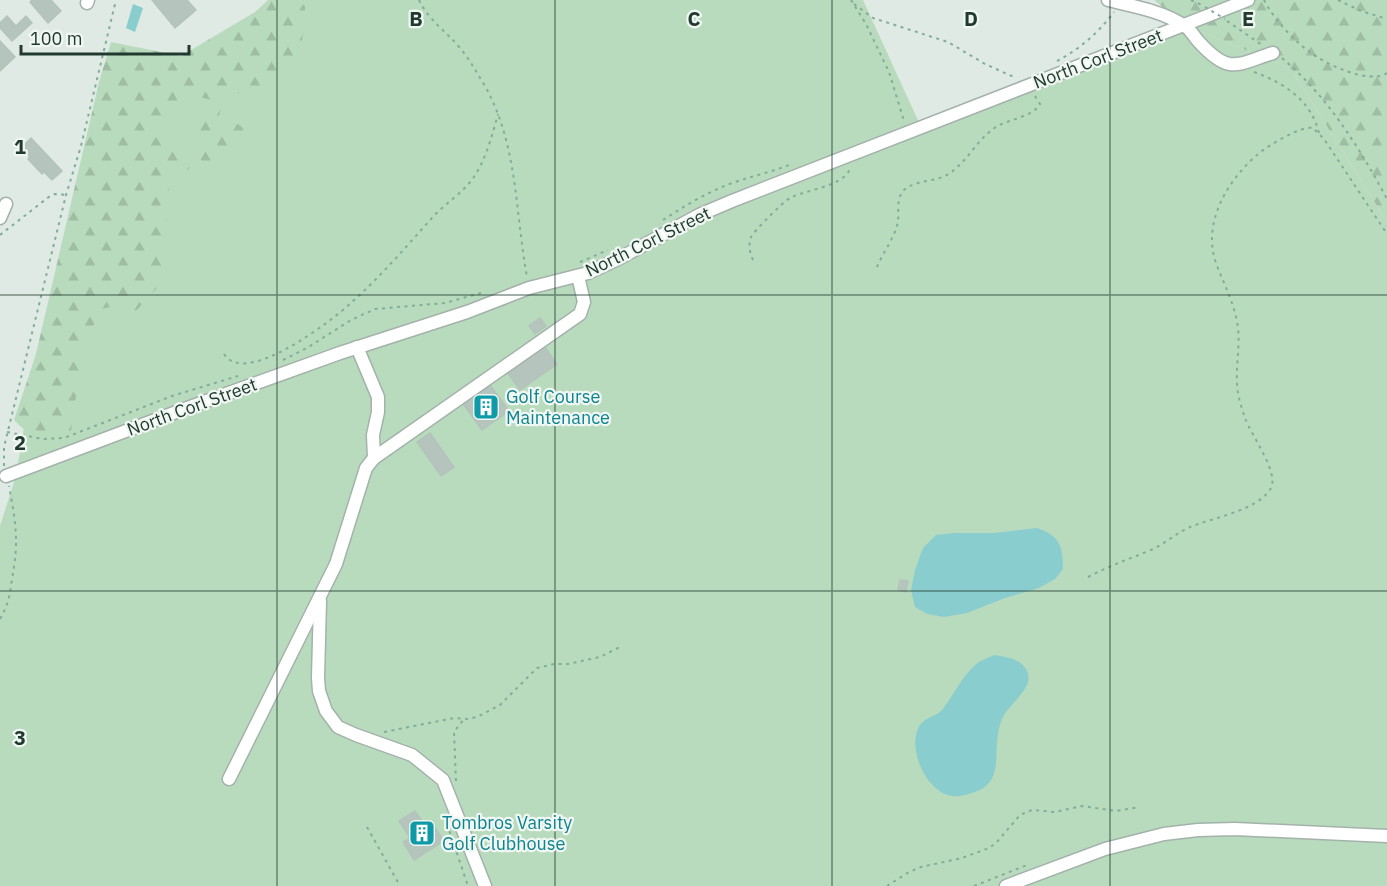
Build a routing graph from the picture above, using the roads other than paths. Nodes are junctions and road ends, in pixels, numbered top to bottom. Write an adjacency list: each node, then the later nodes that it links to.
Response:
1 (1248, 0): 3 (street, North Corl Street)
2 (1114, 1): 3 (street)
3 (1185, 25): 4 (street); 7 (street, North Corl Street)
4 (1273, 53)
5 (6, 204): 6 (street)
6 (0, 218)
7 (578, 276): 8 (street, North Corl Street); 9 (street)
8 (357, 347): 9 (street); 10 (street, North Corl Street)
9 (374, 458): 11 (street)
10 (6, 476)
11 (320, 598): 12 (street); 14 (street)
12 (229, 779)
13 (1387, 836): 15 (street)
14 (485, 886)
15 (1006, 886)

